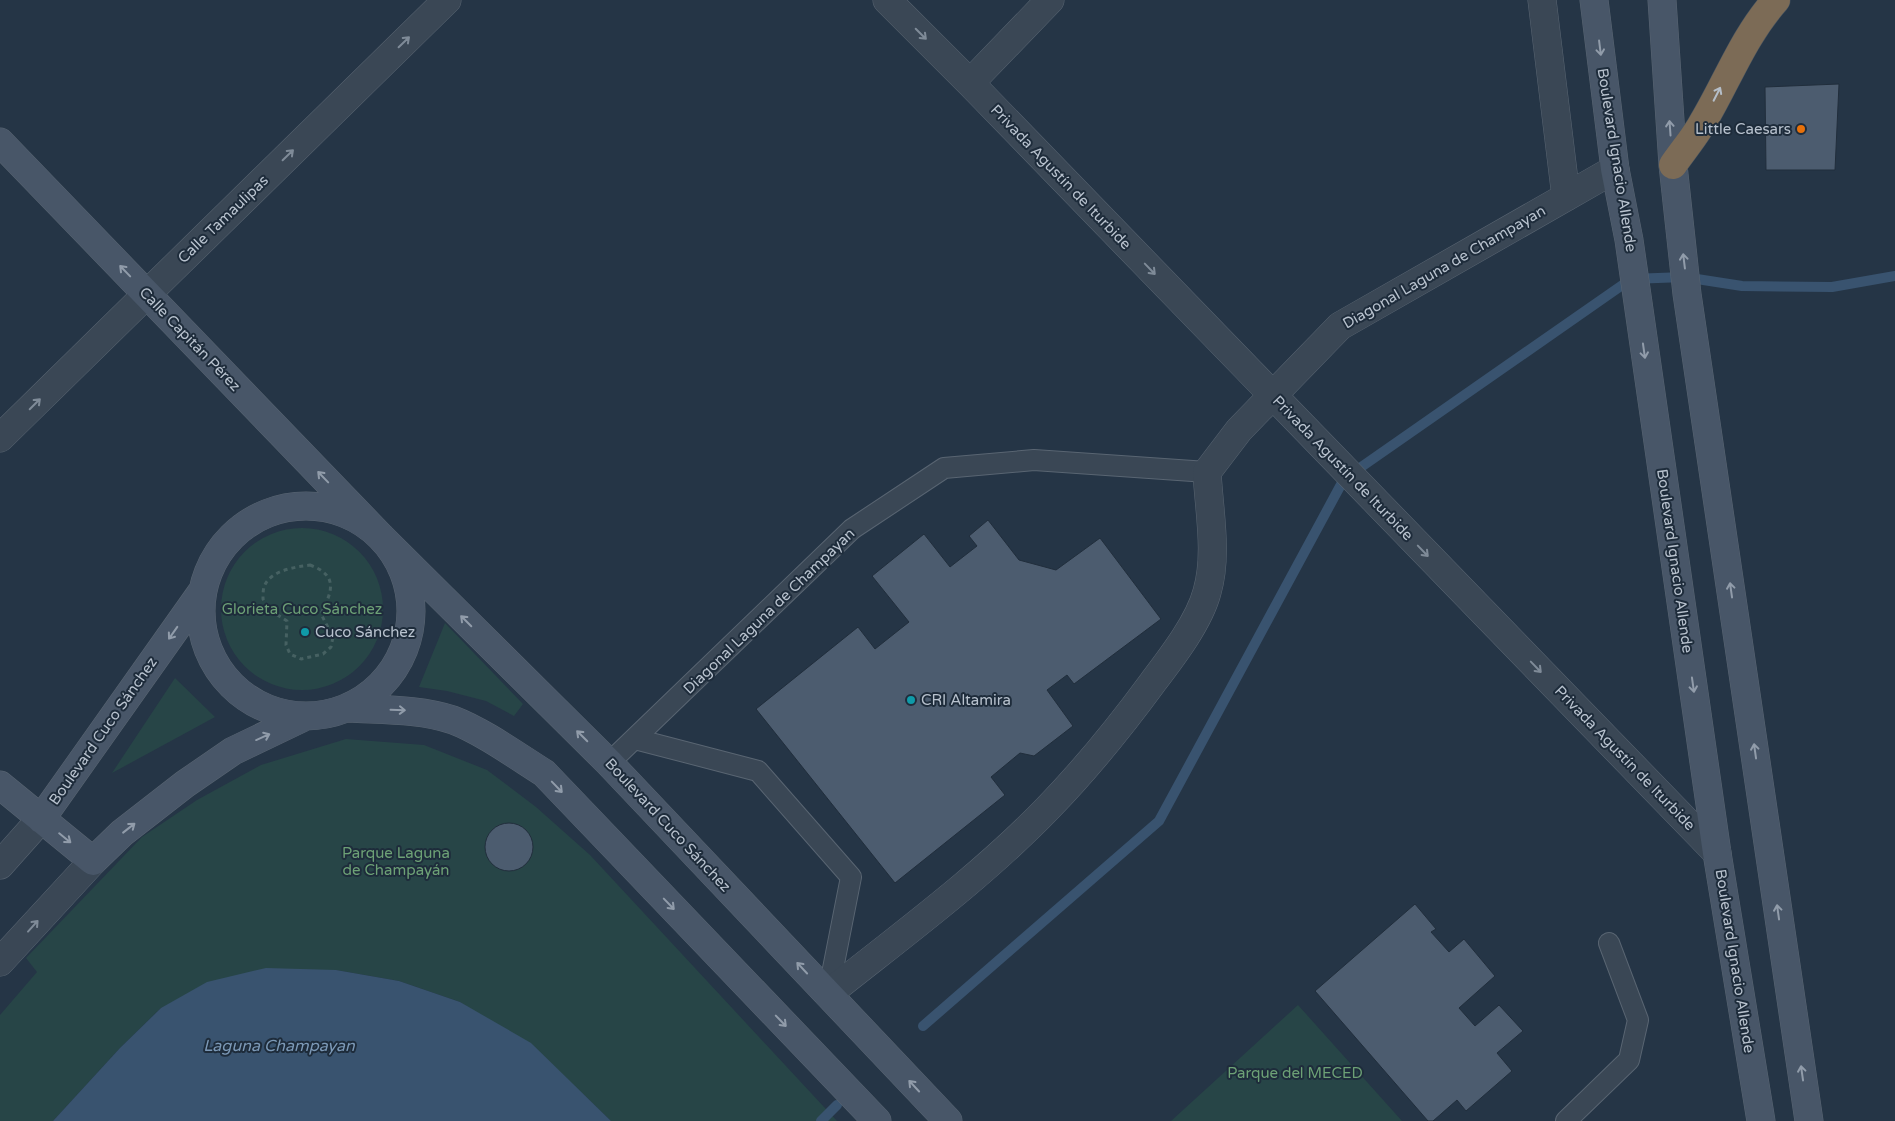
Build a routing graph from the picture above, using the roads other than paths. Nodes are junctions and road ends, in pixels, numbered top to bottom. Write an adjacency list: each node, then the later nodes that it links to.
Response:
1 (447, 0): 13 (street, Calle Tamaulipas, one-way to 1)
2 (887, 0): 8 (street, Privada Agustín de Iturbide, one-way to 8)
3 (1050, 0): 8 (street)
4 (1542, 0): 12 (street)
5 (1594, 0): 11 (street, Boulevard Ignacio Allende, one-way to 11)
6 (1662, 0): 10 (street, one-way to 6)
7 (1776, 0): 10 (highway, one-way to 7)
8 (970, 83): 14 (street, Privada Agustín de Iturbide, one-way to 14)
9 (0, 142): 13 (street, Calle Capitán Pérez, one-way to 9)
10 (1673, 165): 35 (street, one-way to 10)
11 (1615, 169): 12 (street, Diagonal Laguna de Champayan); 25 (street, Boulevard Ignacio Allende, one-way to 25)
12 (1566, 197): 14 (street, Diagonal Laguna de Champayan)
13 (146, 294): 15 (street, Calle Tamaulipas, one-way to 13); 17 (street, Calle Capitán Pérez, one-way to 13)
14 (1273, 396): 16 (street, Diagonal Laguna de Champayan); 25 (street, Privada Agustín de Iturbide, one-way to 25)
15 (0, 438)
16 (1207, 472): 21 (lane, Diagonal Laguna de Champayan); 30 (street)
17 (381, 537): 18 (street); 19 (street); 22 (street, Boulevard Cuco Sánchez, one-way to 17)
18 (201, 594): 20 (street); 24 (street, Boulevard Cuco Sánchez, one-way to 24)
19 (349, 708): 20 (street); 31 (street, one-way to 31)
20 (304, 717): 26 (street, one-way to 20)
21 (635, 739): 22 (lane, Diagonal Laguna de Champayan); 30 (lane)
22 (609, 763): 30 (street, Boulevard Cuco Sánchez, one-way to 22)
23 (0, 785): 24 (street)
24 (41, 818): 26 (street, one-way to 26); 27 (street, Boulevard Cuco Sánchez)
25 (1717, 853): 34 (street, Boulevard Ignacio Allende)
26 (93, 860): 29 (street, one-way to 26)
27 (0, 865)
28 (1609, 943): 33 (lane)
29 (0, 962)
30 (828, 994): 32 (street, Boulevard Cuco Sánchez, one-way to 30)
31 (877, 1121)
32 (948, 1121)
33 (1566, 1121)
34 (1761, 1121)
35 (1809, 1121)

